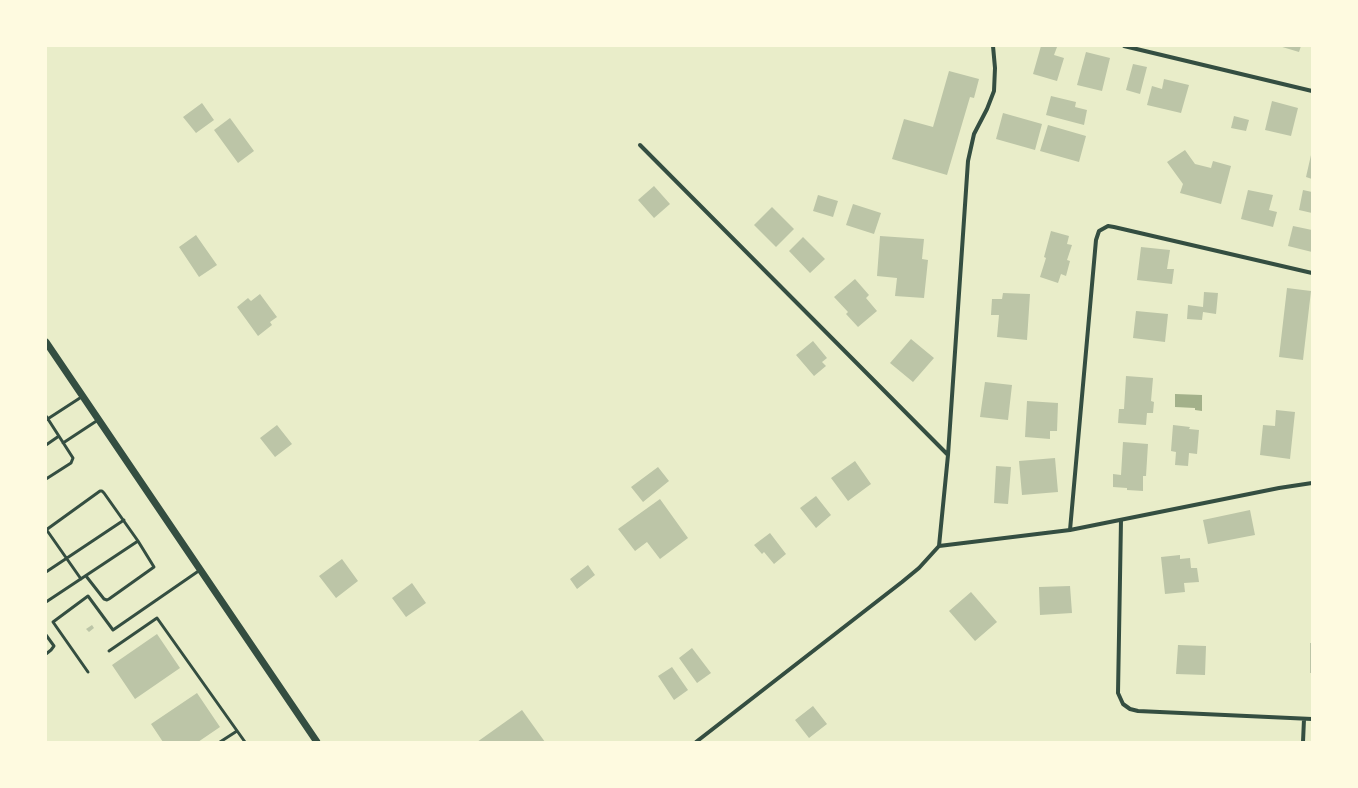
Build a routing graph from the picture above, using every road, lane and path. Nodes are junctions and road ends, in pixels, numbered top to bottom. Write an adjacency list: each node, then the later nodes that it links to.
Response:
1 (993, 46): 13 (street)
2 (1124, 46): 3 (street)
3 (1312, 91)
4 (640, 145): 13 (street)
5 (1312, 273): 19 (street)
6 (46, 342): 7 (street)
7 (83, 396): 8 (lane); 9 (street)
8 (47, 418): 10 (lane)
9 (99, 420): 11 (lane); 23 (street)
10 (59, 436): 11 (lane); 12 (lane)
11 (63, 443): 14 (lane)
12 (46, 445)
13 (948, 455): 21 (street)
14 (46, 479)
15 (1312, 483): 17 (street)
16 (124, 520): 18 (lane); 20 (lane); 22 (lane)
17 (1121, 520): 19 (street); 32 (street)
18 (46, 530): 22 (lane)
19 (1070, 530): 21 (street)
20 (138, 541): 25 (lane); 25 (lane)
21 (939, 546): 38 (street)
22 (67, 559): 24 (lane); 26 (lane)
23 (200, 570): 31 (lane); 37 (street)
24 (46, 572)
25 (86, 576): 26 (lane)
26 (80, 579): 27 (lane)
27 (46, 602)
28 (46, 635): 30 (lane)
29 (109, 651): 34 (lane)
30 (46, 654)
31 (88, 672)
32 (1304, 719): 33 (street); 39 (street)
33 (1312, 720)
34 (237, 731): 35 (lane); 36 (lane)
35 (220, 742)
36 (245, 742)
37 (317, 742)
38 (696, 742)
39 (1303, 742)

